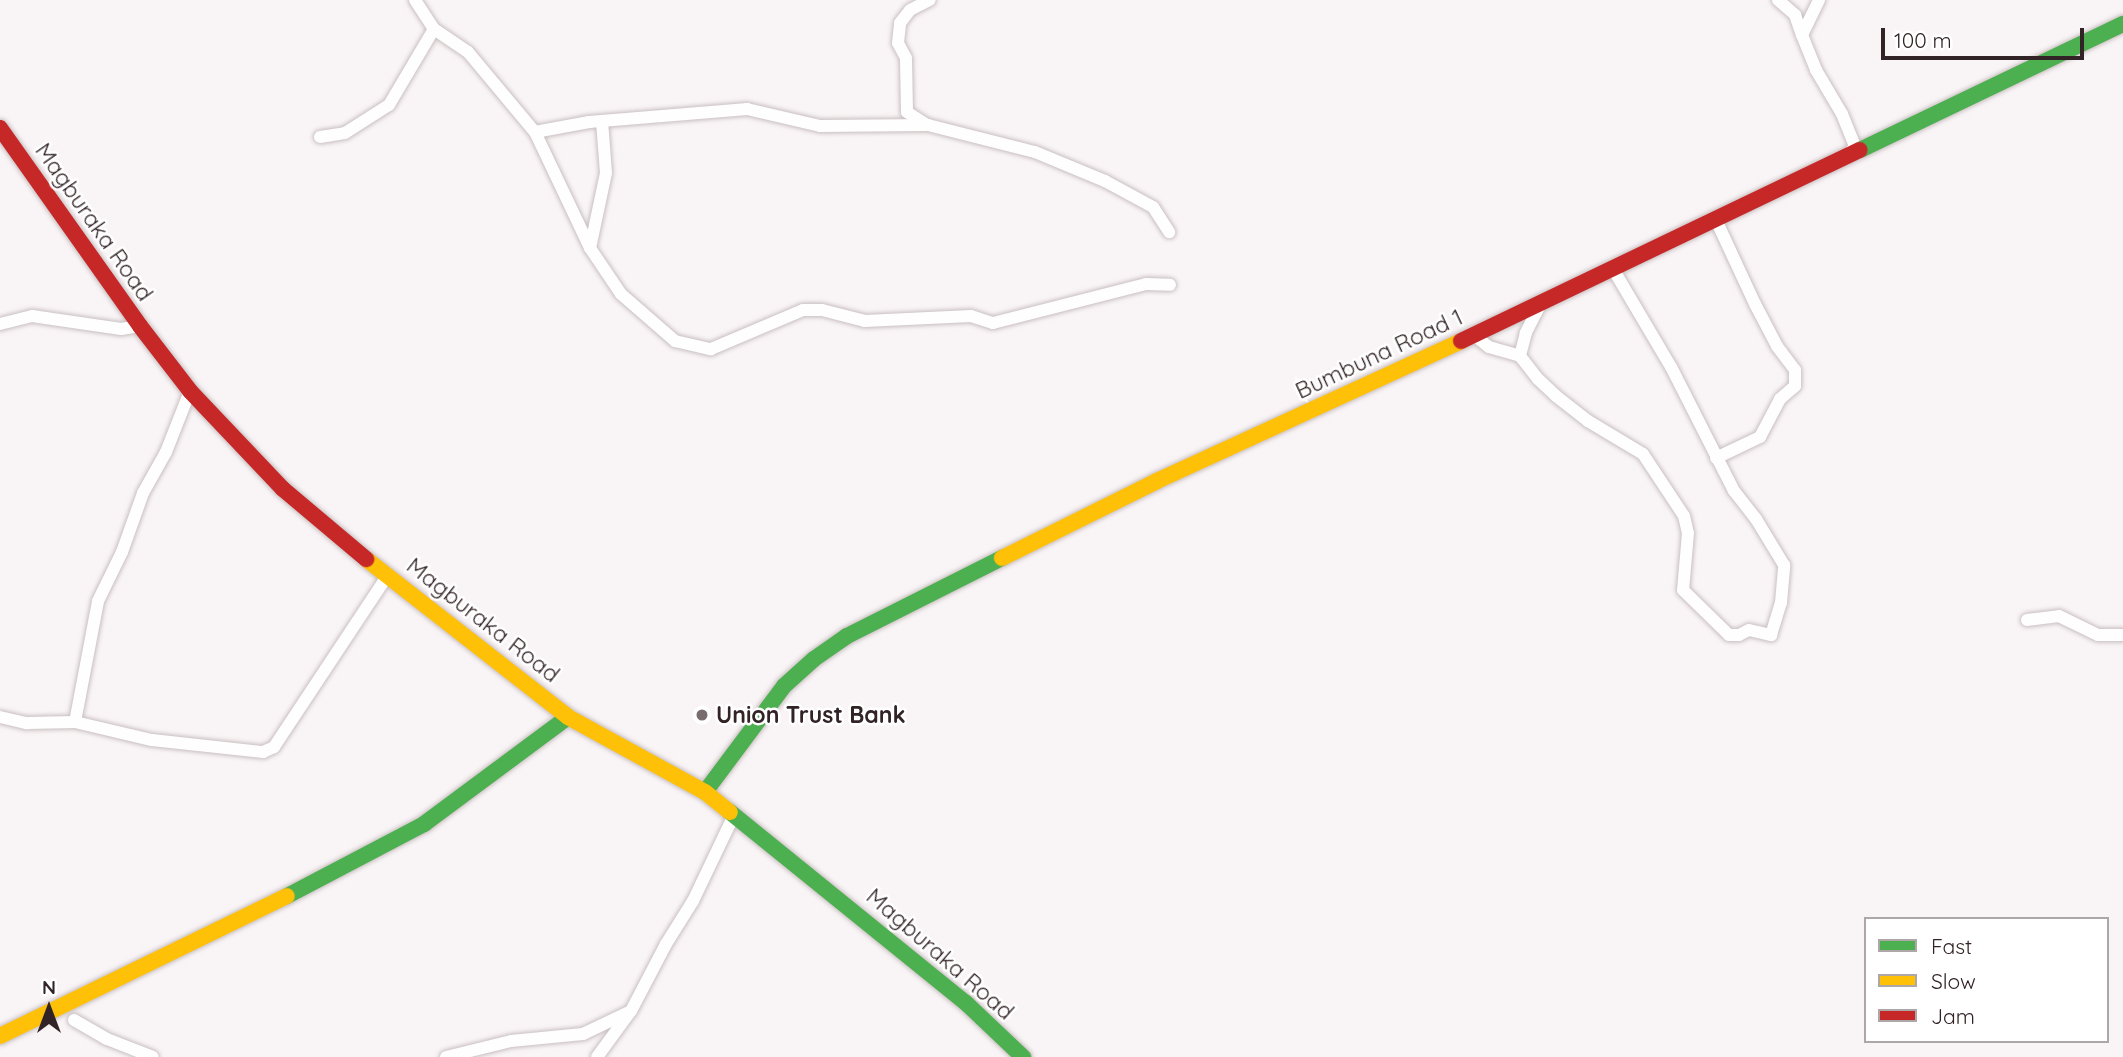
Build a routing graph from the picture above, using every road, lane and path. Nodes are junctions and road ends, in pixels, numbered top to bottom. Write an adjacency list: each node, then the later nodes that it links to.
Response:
1 (415, 0): 6 (street)
2 (930, 0): 8 (street)
3 (1778, 0): 7 (street)
4 (1819, 0): 7 (street)
5 (2123, 24): 15 (main road, Bumbuna Road 1)
6 (434, 29): 13 (street); 14 (street)
7 (1802, 34): 15 (street)
8 (907, 112): 10 (street); 11 (street)
9 (602, 121): 11 (street); 13 (street); 18 (street)
10 (928, 125): 11 (street); 17 (street)
11 (883, 126)
12 (0, 128): 23 (main road, Magburaka Road)
13 (536, 132): 18 (street)
14 (320, 138)
15 (1847, 155): 16 (main road, Bumbuna Road 1)
16 (1716, 220): 19 (main road, Bumbuna Road 1); 27 (street)
17 (1169, 232)
18 (590, 248): 20 (street)
19 (1613, 269): 21 (main road, Bumbuna Road 1); 27 (street)
20 (1170, 285)
21 (1541, 303): 24 (main road, Bumbuna Road 1); 25 (street)
22 (0, 324): 23 (street)
23 (140, 326): 26 (main road, Magburaka Road)
24 (1474, 335): 25 (street); 34 (main road, Bumbuna Road 1)
25 (1520, 356): 27 (street)
26 (190, 391): 28 (main road, Magburaka Road); 33 (street)
27 (1716, 458)
28 (388, 575): 32 (main road, Magburaka Road); 33 (street)
29 (2027, 620): 30 (street)
30 (2123, 635)
31 (0, 717): 33 (street)
32 (568, 717): 34 (main road, Magburaka Road); 38 (main road)
33 (75, 722)
34 (705, 792): 35 (main road, Magburaka Road)
35 (733, 817): 36 (street); 43 (main road, Magburaka Road)
36 (631, 1011): 41 (street); 42 (street)
37 (74, 1020): 39 (street)
38 (0, 1036)
39 (141, 1055): 40 (street)
40 (153, 1057)
41 (446, 1057)
42 (597, 1057)
43 (1023, 1057)

